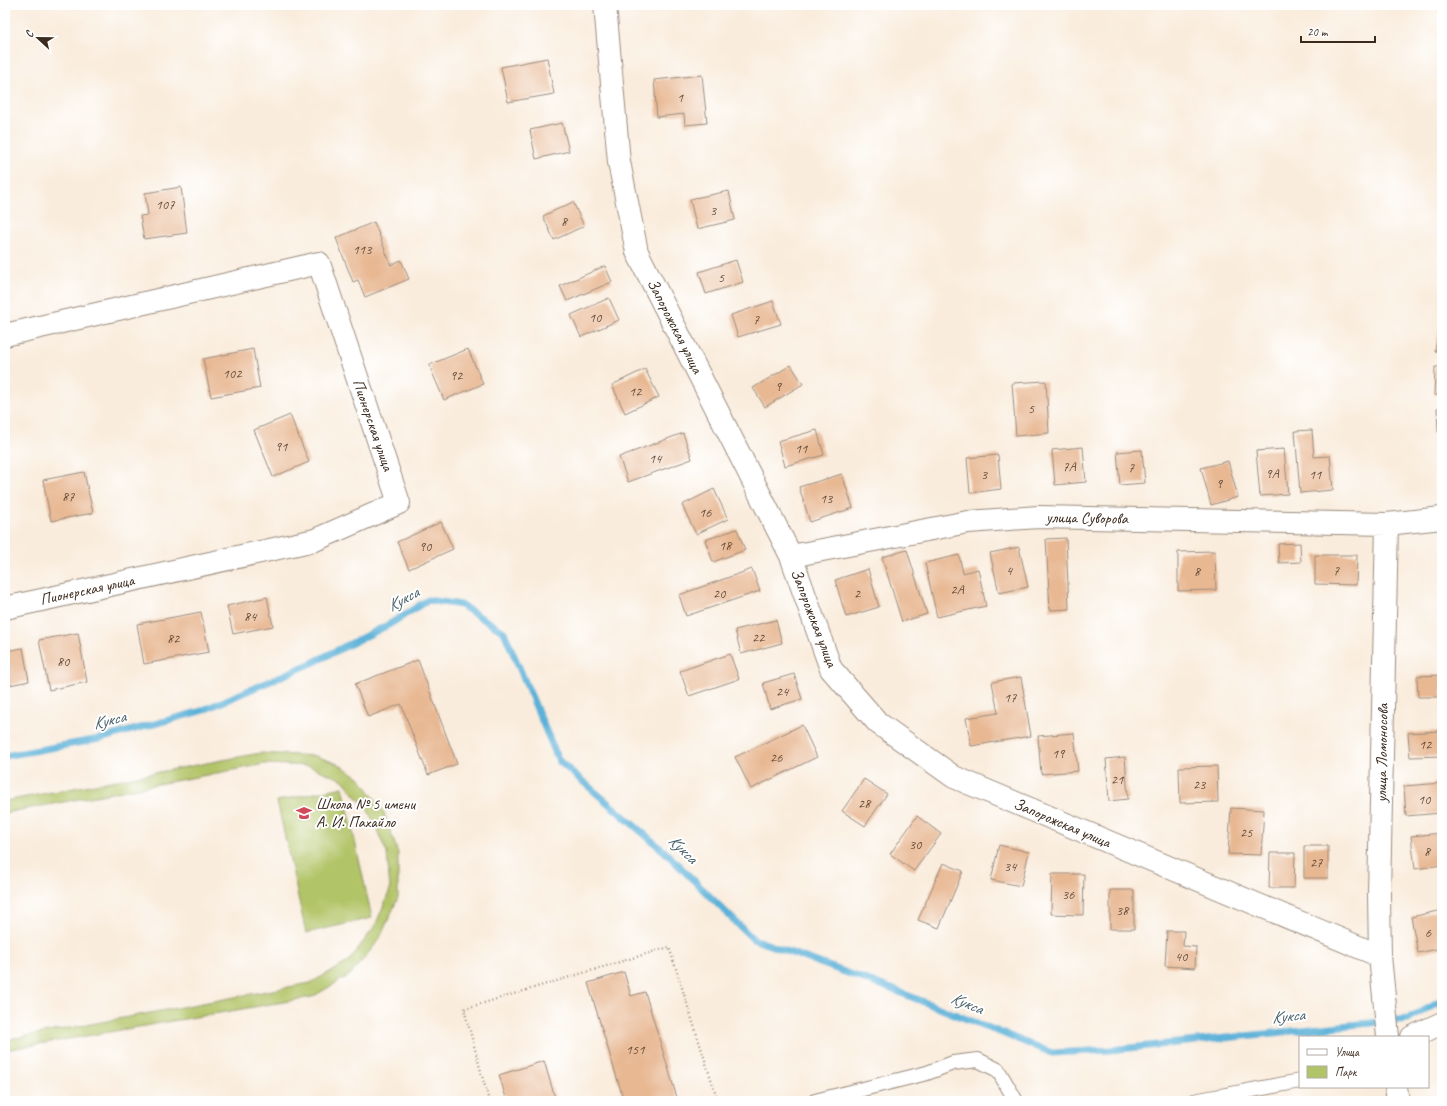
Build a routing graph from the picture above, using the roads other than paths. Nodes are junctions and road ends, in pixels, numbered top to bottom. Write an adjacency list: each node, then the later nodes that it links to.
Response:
1 (605, 5): 5 (street, Запорожская улица)
2 (5, 335): 6 (street, Пионерская улица)
3 (1442, 518): 4 (street)
4 (1387, 524): 5 (street, улица Суворова); 7 (street, улица Ломоносова)
5 (791, 556): 7 (street, Запорожская улица)
6 (5, 608)
7 (1380, 956): 9 (street, улица Ломоносова)
8 (1442, 1023): 10 (street)
9 (1388, 1035)
10 (1414, 1036)
11 (1299, 1081): 15 (lane)
12 (1396, 1088): 16 (street)
13 (815, 1101): 14 (lane)
14 (1016, 1101)
15 (1194, 1101)
16 (1398, 1101)

